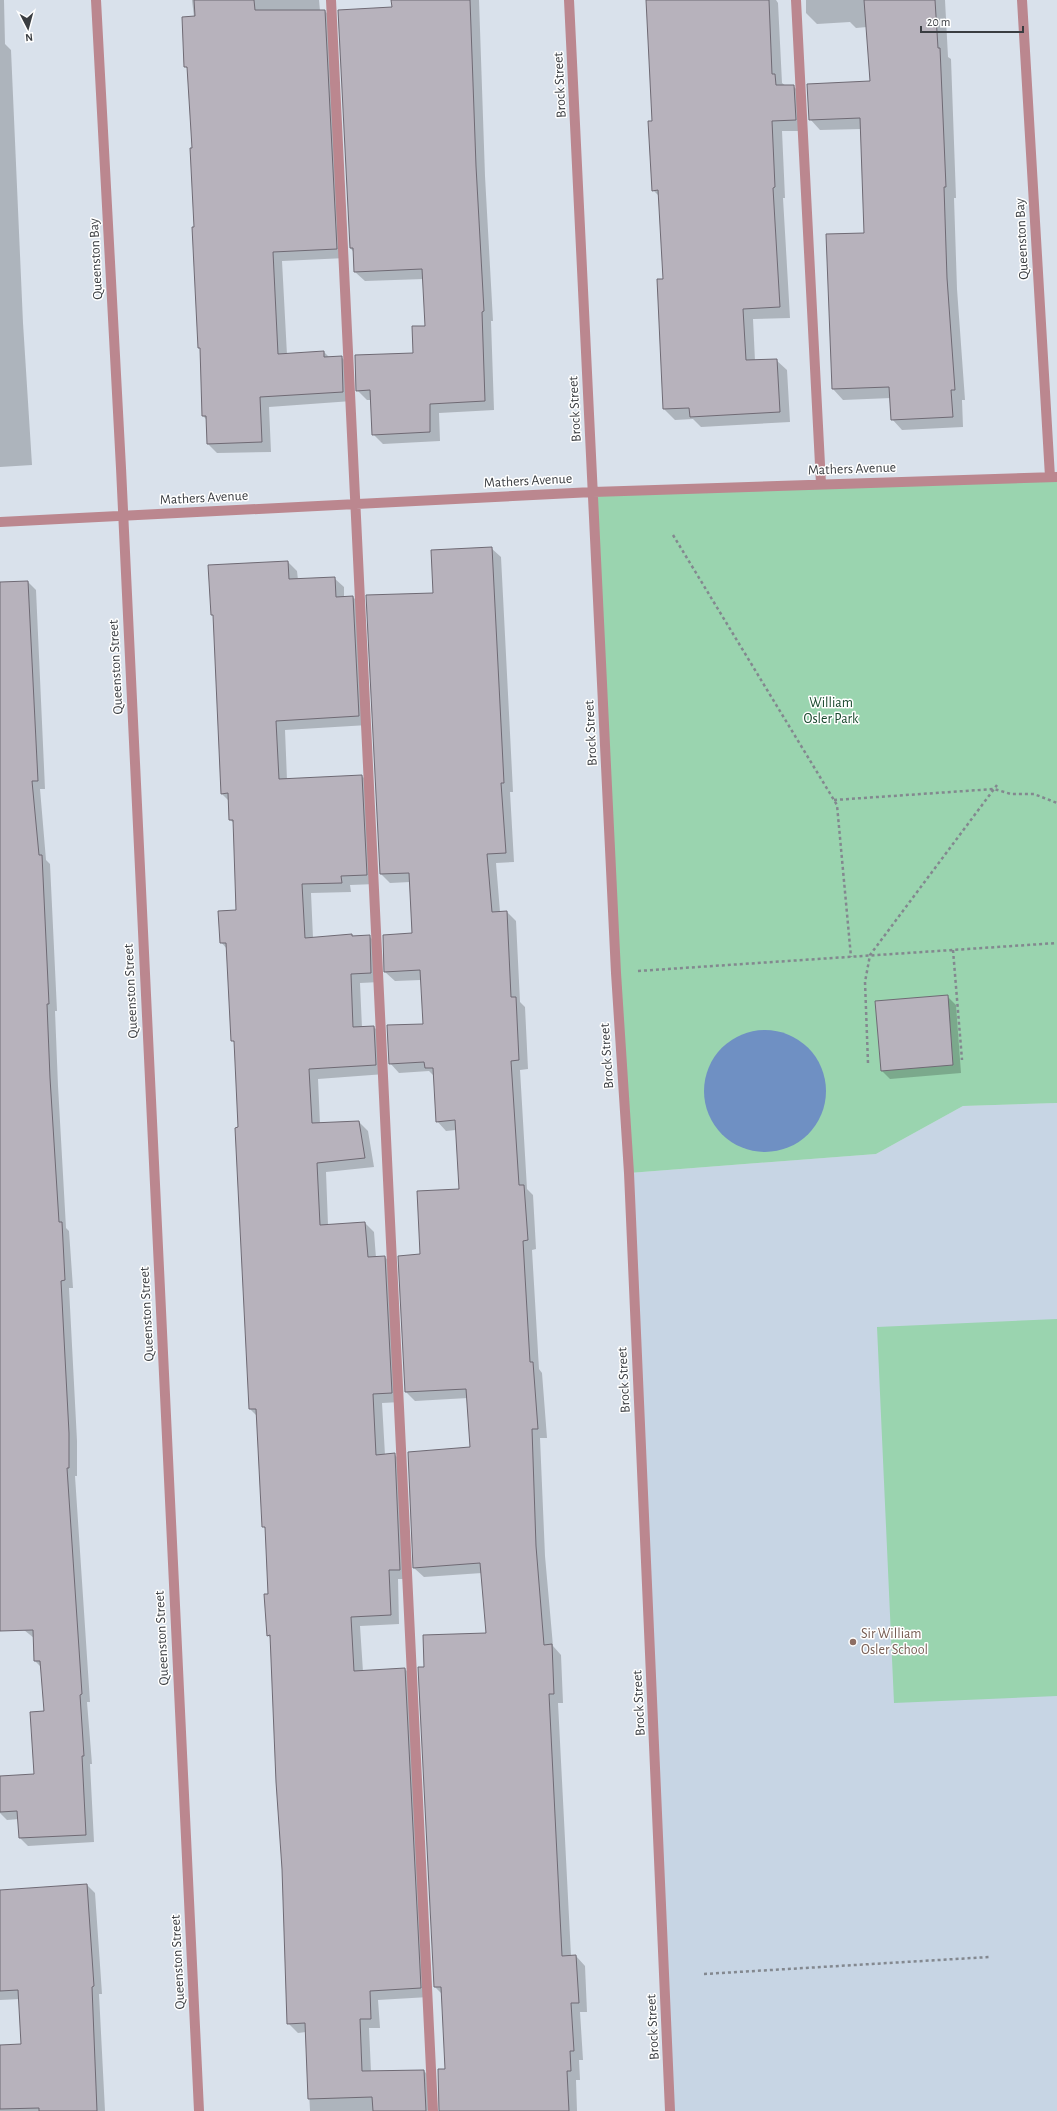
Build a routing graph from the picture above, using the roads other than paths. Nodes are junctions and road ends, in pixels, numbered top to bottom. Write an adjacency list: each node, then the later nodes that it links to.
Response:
1 (96, 0): 10 (street, Queenston Bay)
2 (331, 0): 9 (street)
3 (570, 0): 8 (street, Brock Street)
4 (796, 0): 7 (street)
5 (1022, 0): 6 (street, Queenston Bay)
6 (1054, 477): 7 (street, Mathers Avenue)
7 (822, 484): 8 (street, Mathers Avenue)
8 (593, 492): 9 (street, Mathers Avenue); 14 (street, Brock Street)
9 (356, 504): 10 (street, Mathers Avenue); 13 (street)
10 (123, 516): 11 (street, Mathers Avenue); 12 (street, Queenston Street)
11 (0, 522)
12 (199, 2111)
13 (433, 2111)
14 (670, 2111)

